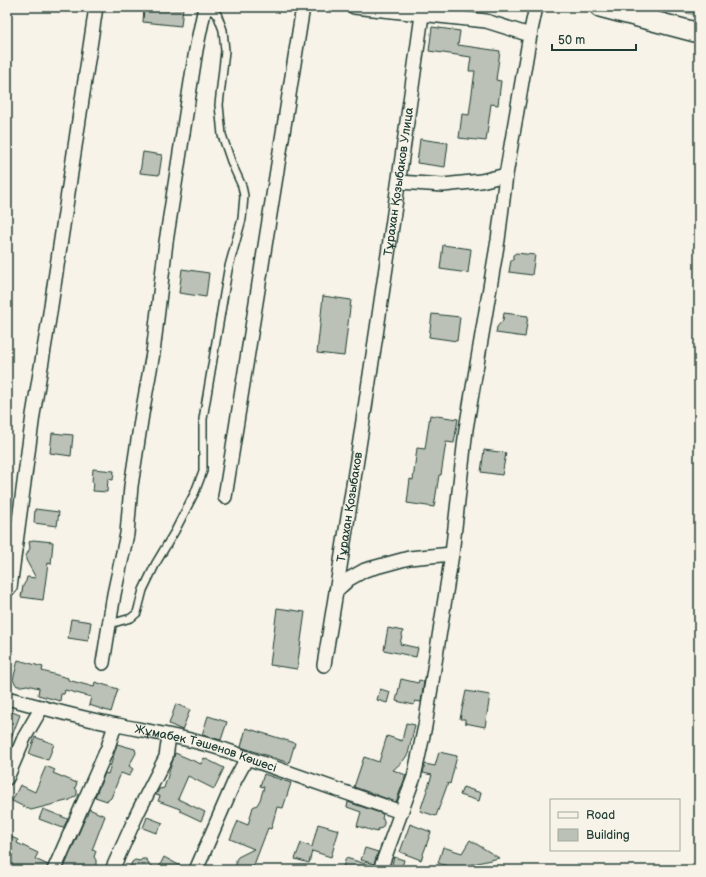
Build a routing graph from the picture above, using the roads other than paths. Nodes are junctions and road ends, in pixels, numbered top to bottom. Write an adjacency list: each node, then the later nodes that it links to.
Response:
1 (96, 7): 15 (street)
2 (205, 7): 17 (street); 17 (lane)
3 (303, 7): 13 (street)
4 (354, 7): 7 (street)
5 (536, 7): 9 (street)
6 (600, 7): 8 (main road)
7 (422, 15): 9 (street); 11 (street, Тұрахан Қозыбаков Улица)
8 (699, 32)
9 (530, 35): 10 (street)
10 (506, 175): 11 (street); 14 (street)
11 (399, 182): 12 (street, Тұрахан Қозыбаков Улица)
12 (374, 349): 16 (street, Тұрахан Қозыбаков)
13 (225, 497)
14 (452, 554): 16 (street); 26 (street)
15 (10, 588)
16 (336, 591): 19 (street, Тұрахан Қозыбаков)
17 (110, 624): 18 (street)
18 (104, 663)
19 (324, 665)
20 (7, 698): 21 (street, Жұмабек Тәшенов Көшесі)
21 (42, 707): 22 (street, Жұмабек Тәшенов Көшесі); 25 (street)
22 (115, 725): 23 (street, Жұмабек Тәшенов Көшесі); 27 (street)
23 (169, 736): 24 (street, Жұмабек Тәшенов Көшесі); 28 (street)
24 (247, 758): 26 (street, Жұмабек Тәшенов Көшесі); 29 (street)
25 (7, 778)
26 (401, 812): 30 (street)
27 (54, 870)
28 (112, 870)
29 (196, 870)
30 (380, 870)

